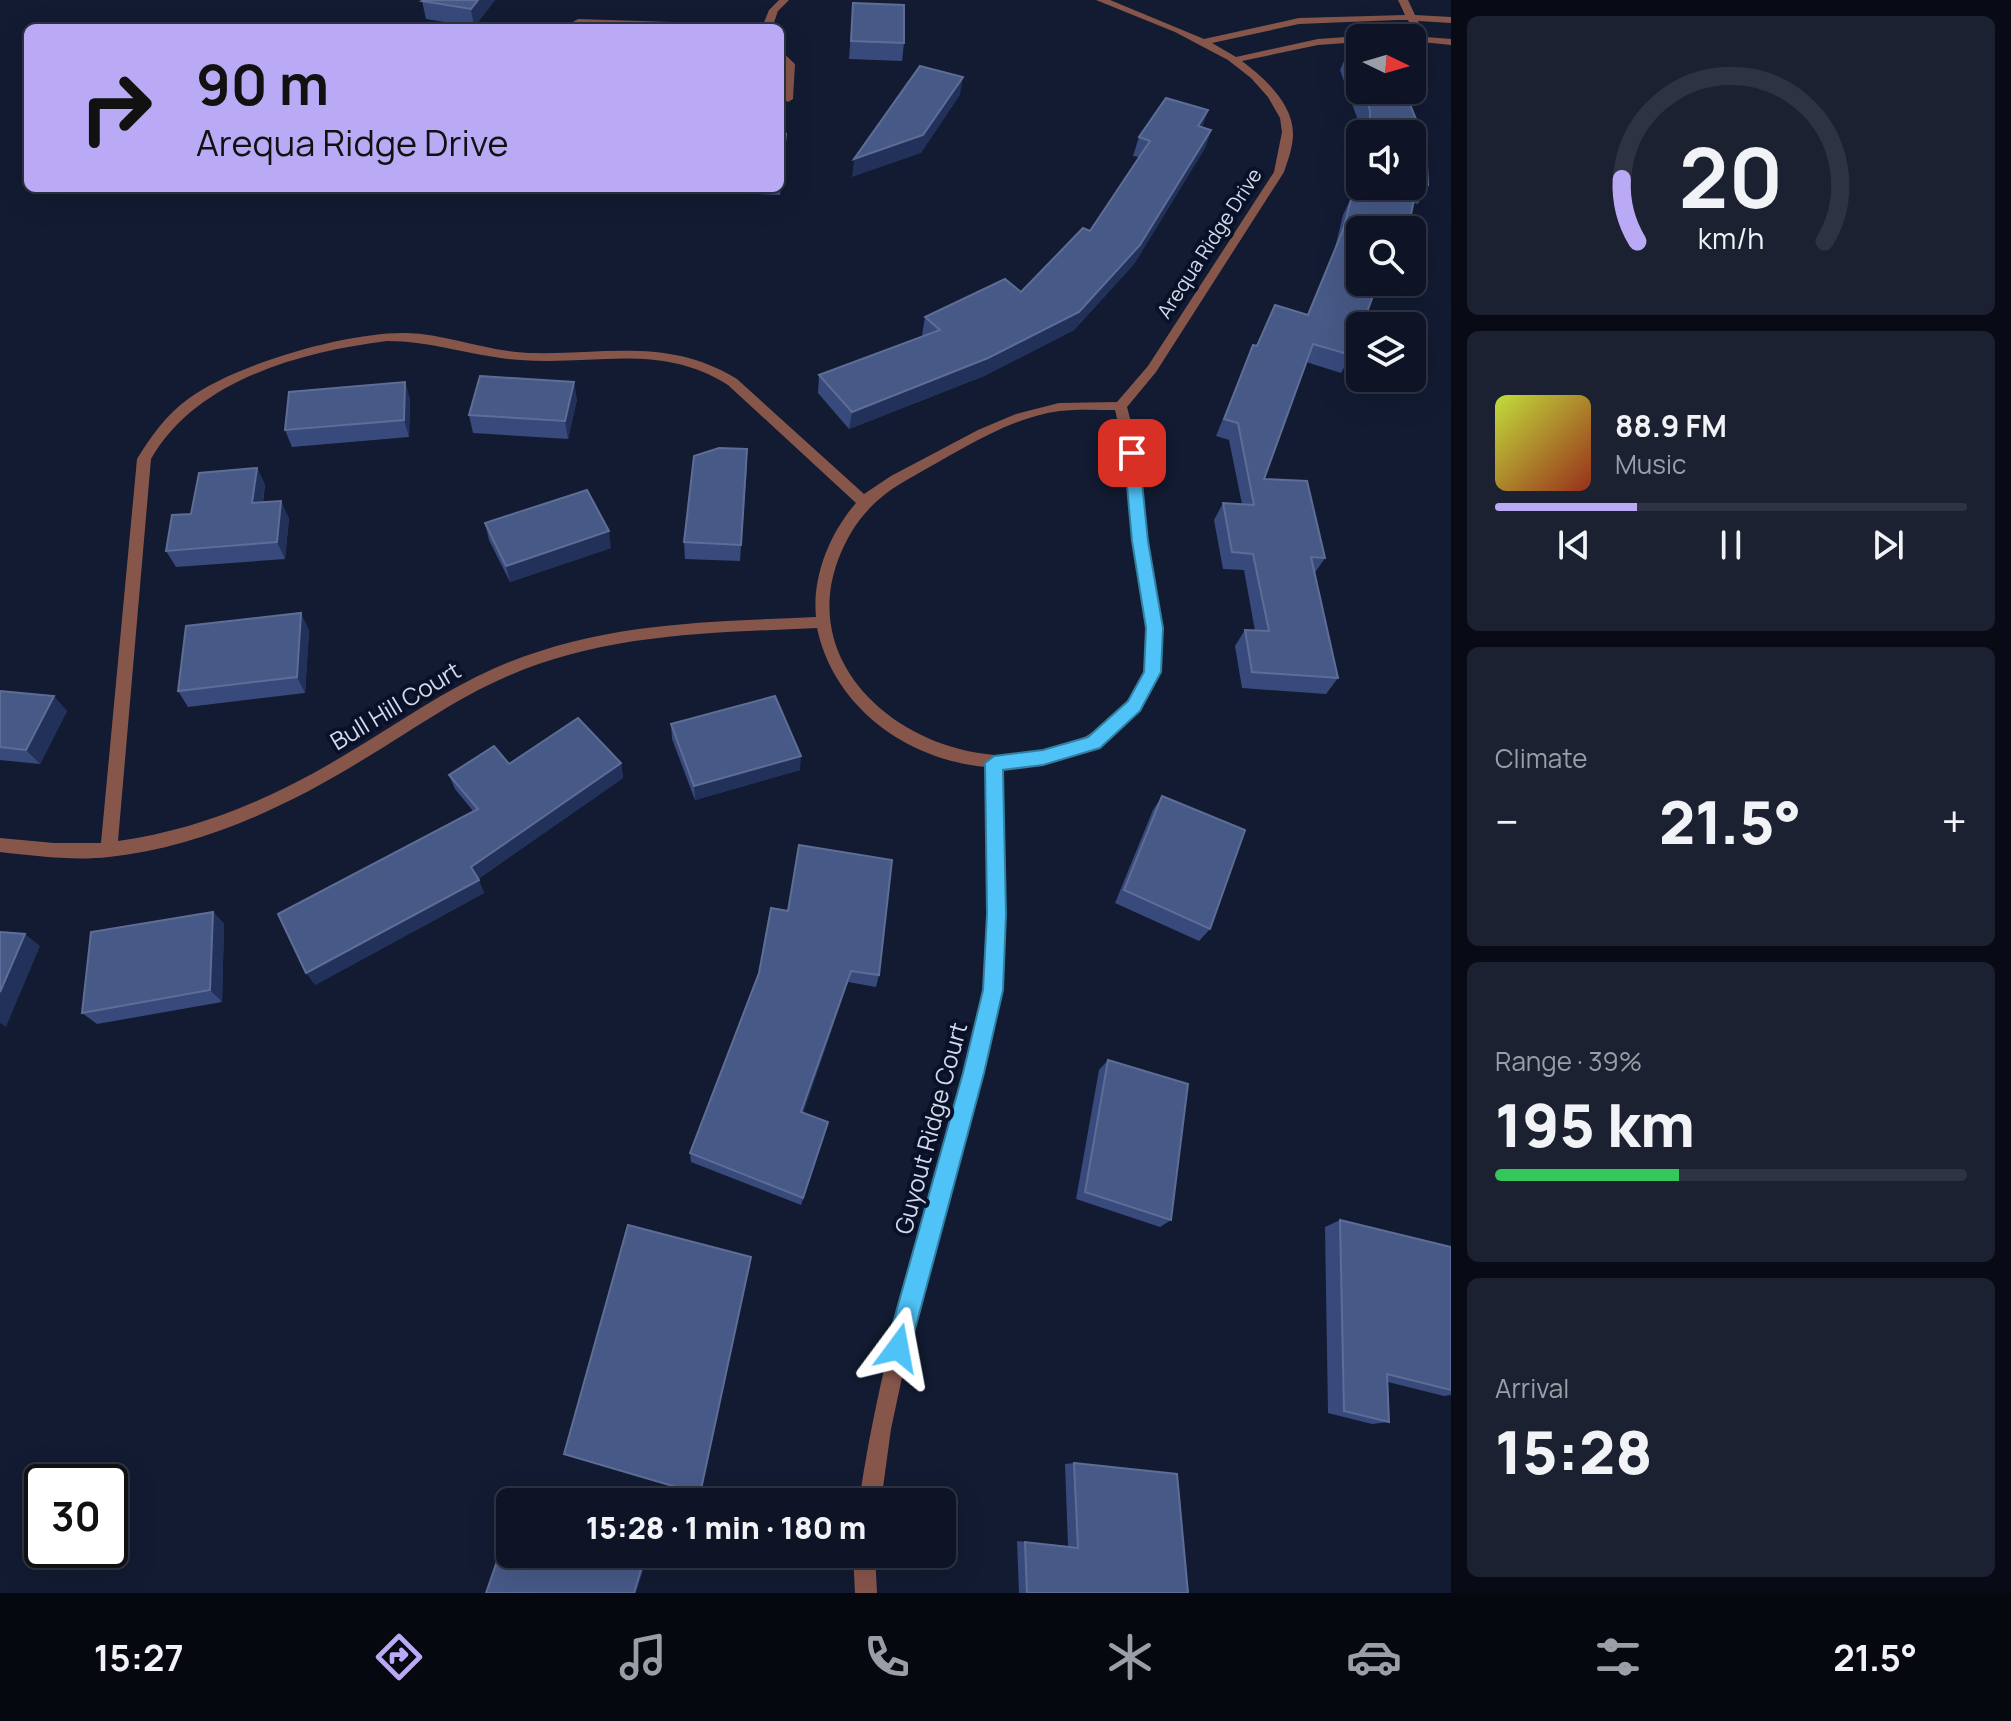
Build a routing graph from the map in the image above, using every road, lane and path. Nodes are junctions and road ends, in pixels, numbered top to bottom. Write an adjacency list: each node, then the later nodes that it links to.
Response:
1 (784, 0): 8 (street)
2 (1101, 0): 12 (street, Arequa Ridge Drive)
3 (1403, 0): 4 (street)
4 (1412, 18): 5 (street); 9 (street); 12 (street)
5 (1451, 20)
6 (578, 22): 7 (street)
7 (641, 24)
8 (769, 24)
9 (1413, 24)
10 (1346, 40): 15 (street)
11 (1426, 41): 13 (street)
12 (1202, 42): 15 (street, Arequa Ridge Drive)
13 (1451, 42)
14 (784, 57): 16 (street)
15 (1234, 60): 17 (street, Arequa Ridge Drive)
16 (788, 99)
17 (1120, 406): 18 (street); 20 (street)
18 (863, 501): 19 (street); 22 (street)
19 (820, 622): 20 (street); 22 (street, Bull Hill Court)
20 (994, 763): 23 (street, Guyout Ridge Court)
21 (0, 845): 22 (street, Bull Hill Court)
22 (109, 850)
23 (872, 1488)
24 (865, 1568): 25 (street)
25 (866, 1593)

